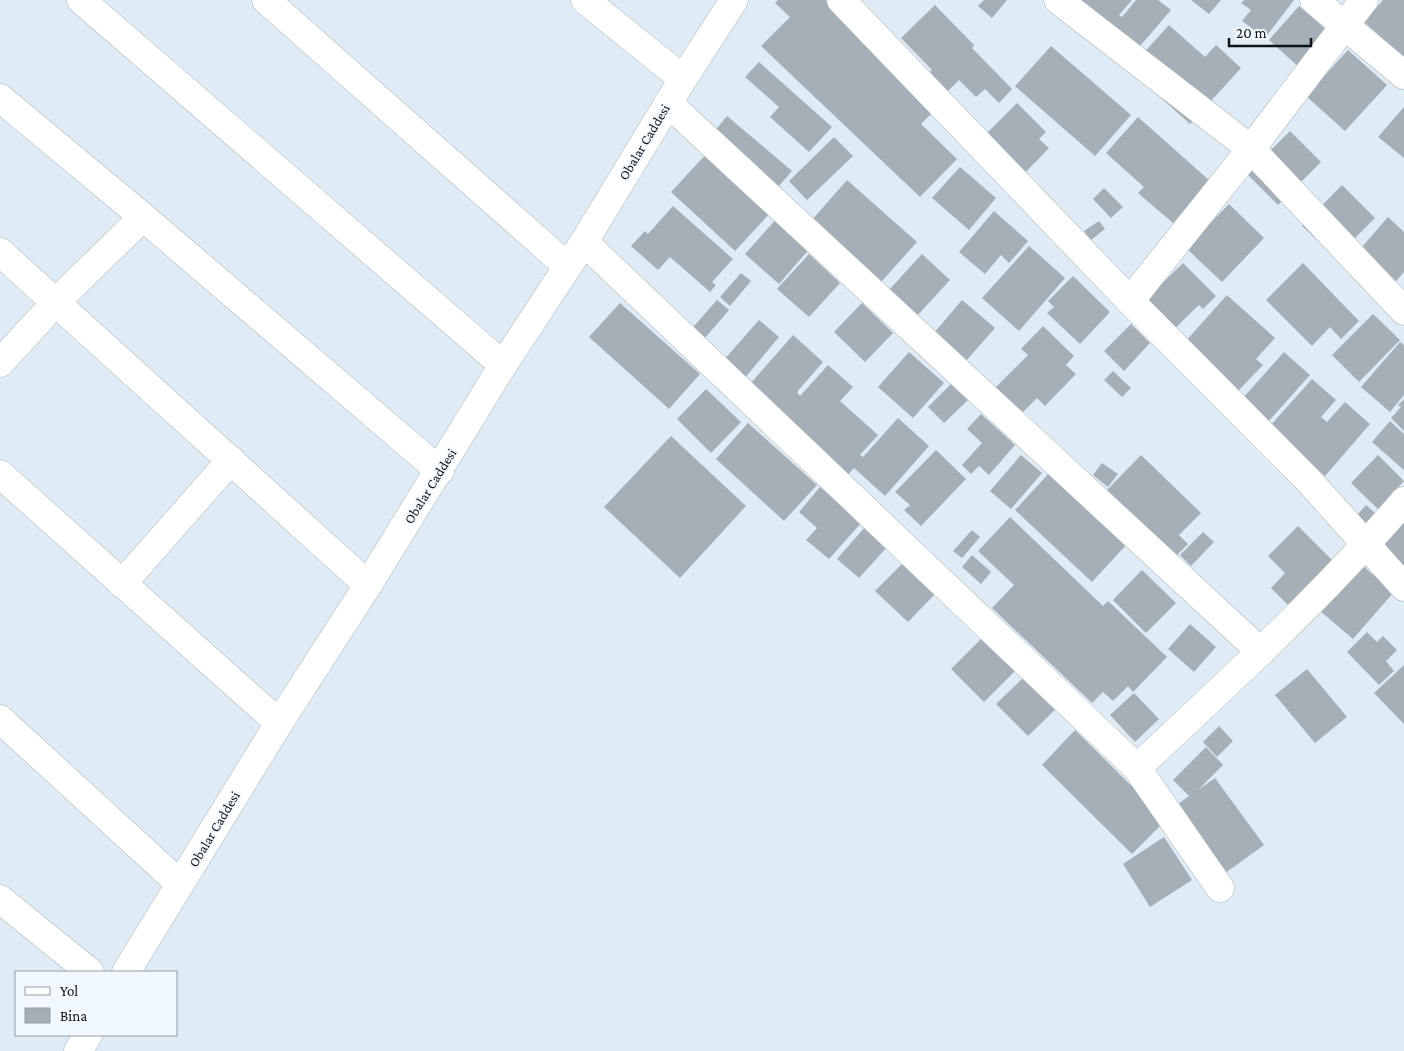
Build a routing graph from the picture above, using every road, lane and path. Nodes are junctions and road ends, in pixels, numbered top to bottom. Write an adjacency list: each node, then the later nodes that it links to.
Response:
1 (82, 0): 23 (street)
2 (266, 0): 18 (street)
3 (585, 0): 11 (street)
4 (734, 0): 11 (street, Obalar Caddesi)
5 (841, 0): 19 (street)
6 (1058, 0): 14 (street)
7 (1314, 0): 9 (street)
8 (1364, 0): 9 (street)
9 (1345, 26): 10 (street); 14 (street)
10 (1404, 75)
11 (683, 79): 13 (street, Obalar Caddesi)
12 (0, 98): 15 (street)
13 (668, 103): 16 (street, Obalar Caddesi); 32 (street)
14 (1251, 149): 19 (street); 21 (street)
15 (143, 216): 20 (street); 25 (street)
16 (584, 242): 18 (street, Obalar Caddesi); 35 (street)
17 (0, 252): 20 (street)
18 (567, 266): 23 (street, Obalar Caddesi)
19 (1130, 301): 28 (street)
20 (56, 302): 22 (street); 24 (street)
21 (1404, 311)
22 (0, 363)
23 (503, 365): 25 (street, Obalar Caddesi)
24 (231, 460): 29 (street); 30 (street)
25 (440, 471): 30 (street, Obalar Caddesi)
26 (0, 474): 29 (street)
27 (1404, 502): 28 (street)
28 (1366, 546): 31 (street); 32 (street)
29 (122, 584): 34 (street)
30 (368, 585): 34 (street, Obalar Caddesi)
31 (1404, 587)
32 (1261, 652): 35 (street)
33 (0, 719): 36 (street)
34 (279, 723): 36 (street, Obalar Caddesi)
35 (1136, 768): 37 (street)
36 (180, 884): 40 (street, Obalar Caddesi)
37 (1220, 888)
38 (0, 898): 39 (street)
39 (89, 971)
40 (127, 971)
41 (87, 1036): 42 (street)
42 (78, 1051)

